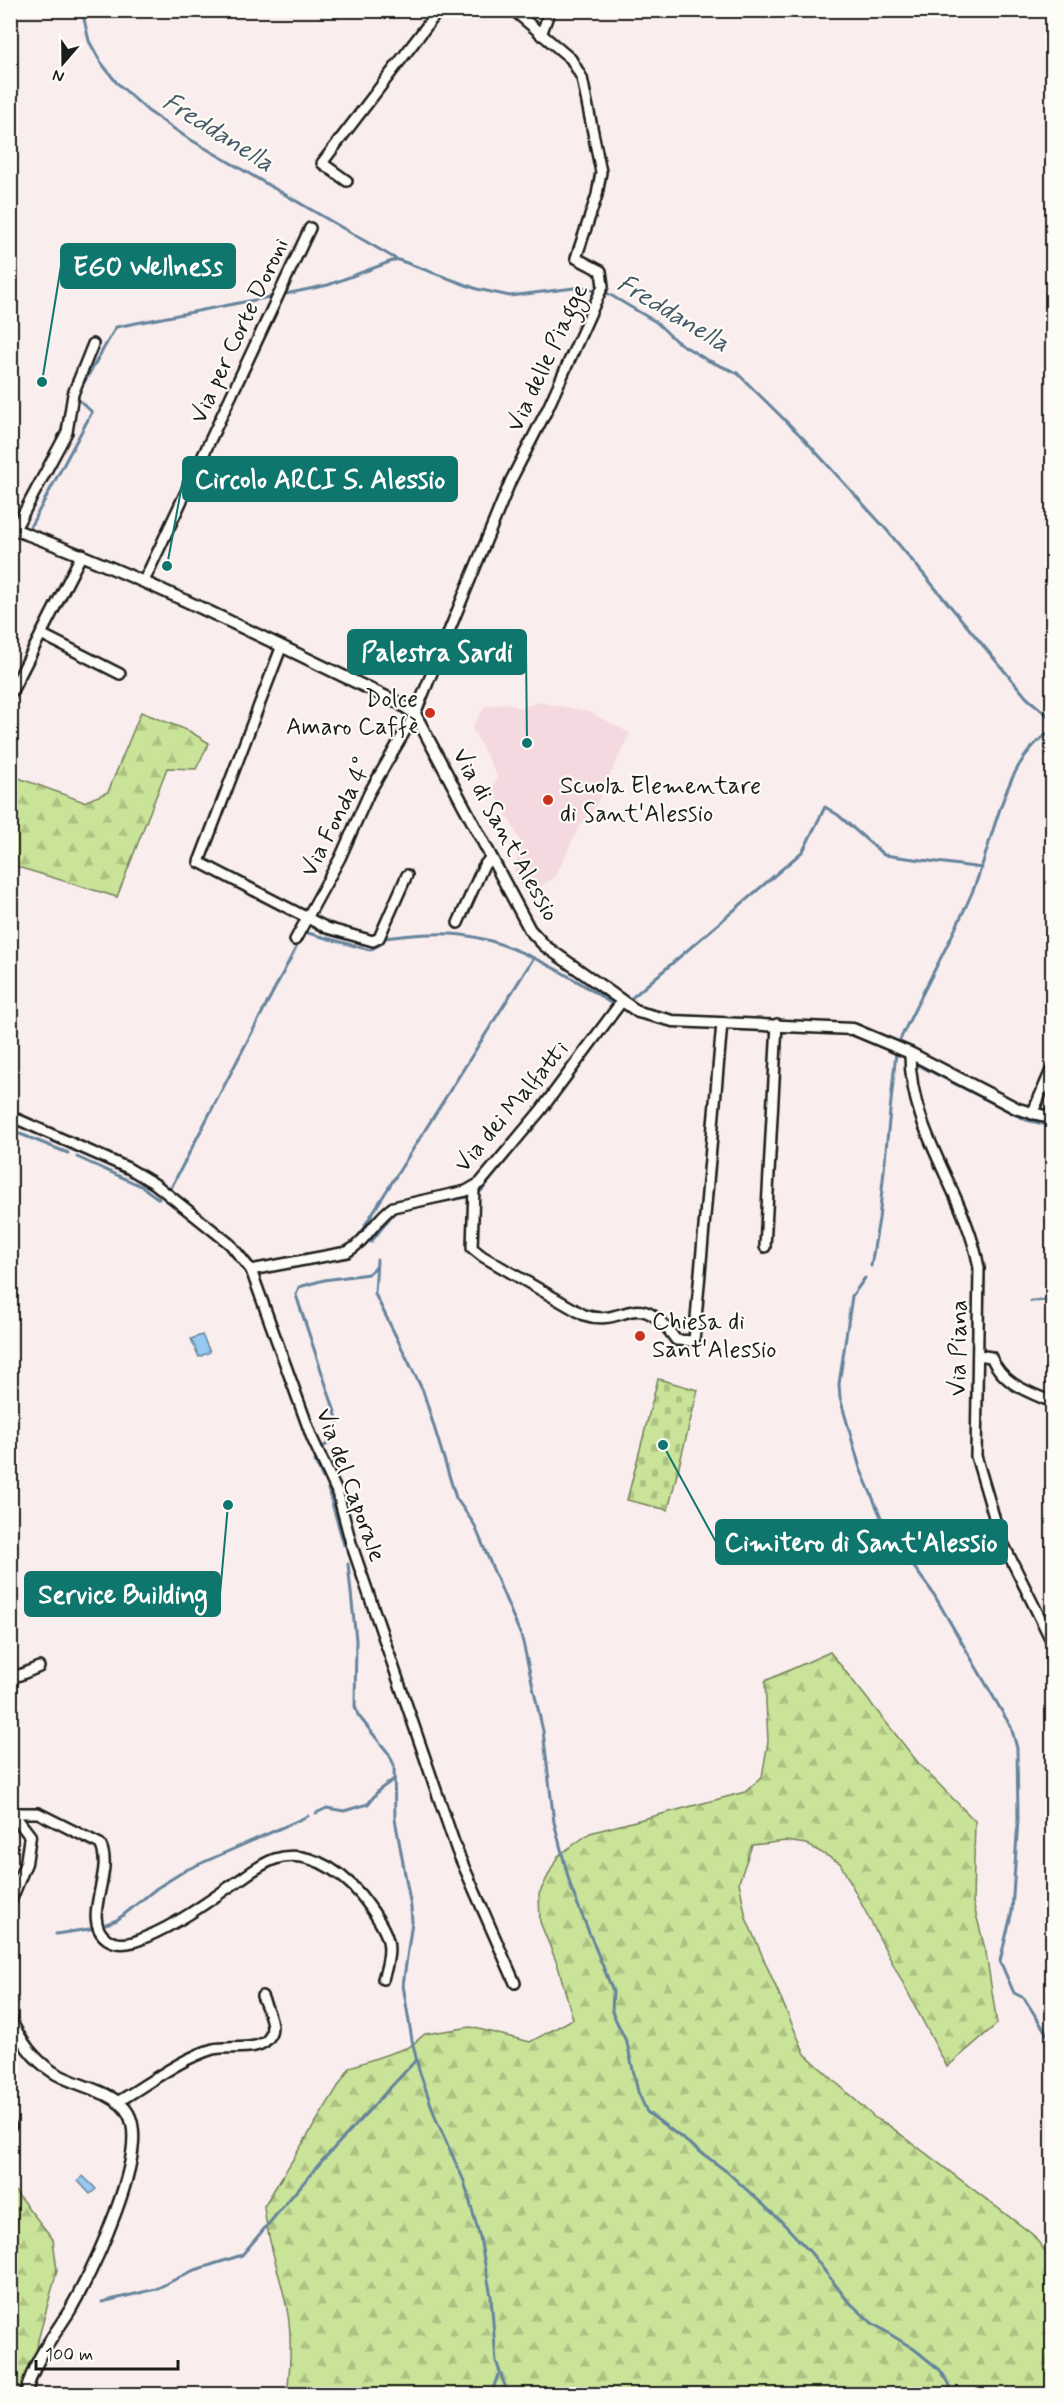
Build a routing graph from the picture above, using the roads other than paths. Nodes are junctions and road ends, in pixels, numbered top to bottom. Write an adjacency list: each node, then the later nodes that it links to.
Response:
1 (439, 10): 5 (street)
2 (513, 10): 4 (street, Via delle Piagge)
3 (550, 10): 4 (street)
4 (541, 35): 15 (street, Via delle Piagge)
5 (347, 181)
6 (310, 228): 10 (street, Via per Corte Doroni)
7 (93, 344): 8 (street)
8 (13, 529): 9 (street)
9 (82, 554): 10 (street); 11 (street)
10 (144, 581): 12 (street)
11 (41, 634): 13 (street); 14 (street)
12 (281, 648): 15 (street); 18 (street)
13 (120, 674)
14 (10, 695)
15 (415, 714): 16 (street, Via di Sant'Alessio); 18 (street, Via Fonda 4°)
16 (490, 858): 19 (street); 21 (street, Via di Sant'Alessio)
17 (407, 875): 18 (street)
18 (308, 917): 20 (street, Via Fonda 4°)
19 (458, 923)
20 (296, 940)
21 (621, 1006): 22 (street, Via di Sant'Alessio); 29 (street, Via dei Malfatti)
22 (722, 1023): 23 (street, Via di Sant'Alessio); 29 (street)
23 (777, 1024): 24 (street, Via di Sant'Alessio); 30 (street)
24 (910, 1053): 26 (street, Via di Sant'Alessio); 32 (street, Via Piana)
25 (1053, 1068): 26 (street)
26 (1032, 1114): 28 (street, Via di Sant'Alessio)
27 (10, 1116): 31 (street, Via del Caporale)
28 (1053, 1118)
29 (474, 1188): 31 (street, Via dei Malfatti)
30 (765, 1247)
31 (251, 1270): 40 (street, Via del Caporale)
32 (978, 1355): 33 (street); 34 (street, Via Piana)
33 (1053, 1402)
34 (1053, 1642)
35 (39, 1667): 36 (street)
36 (10, 1679)
37 (13, 1811): 38 (street); 39 (street)
38 (10, 1902)
39 (383, 1979)
40 (515, 1983)
41 (262, 1996): 43 (street)
42 (10, 2019): 43 (street)
43 (119, 2101): 44 (street)
44 (26, 2394)

